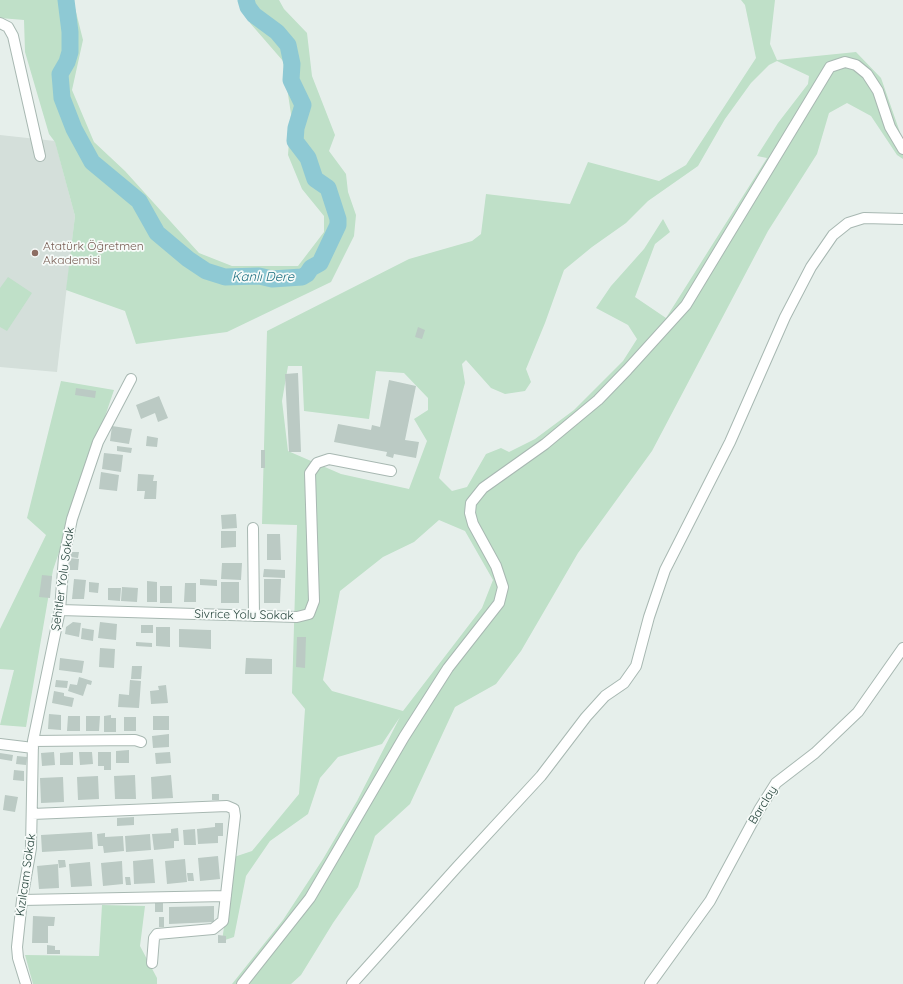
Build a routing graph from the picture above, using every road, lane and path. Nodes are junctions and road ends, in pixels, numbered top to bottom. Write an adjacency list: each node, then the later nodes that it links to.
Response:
1 (0, 23): 3 (street)
2 (903, 149): 19 (street)
3 (40, 156)
4 (903, 219): 20 (street)
5 (131, 379): 8 (street, Şehitler Yolu Sokak)
6 (392, 471): 9 (street, Sivrice Yolu Sokak)
7 (253, 528): 9 (street)
8 (60, 610): 9 (street, Sivrice Yolu Sokak); 13 (street, Şehitler Yolu Sokak)
9 (254, 616)
10 (903, 648): 21 (street, Barclay)
11 (141, 742): 13 (street)
12 (0, 744): 13 (street)
13 (33, 744): 14 (street, Kızılcam Sokak)
14 (32, 814): 15 (street); 16 (street, Kızılcam Sokak)
15 (226, 896): 16 (street); 17 (street)
16 (22, 900): 18 (street, Kızılcam Sokak)
17 (152, 963)
18 (26, 984)
19 (242, 984)
20 (352, 984)
21 (650, 984)

